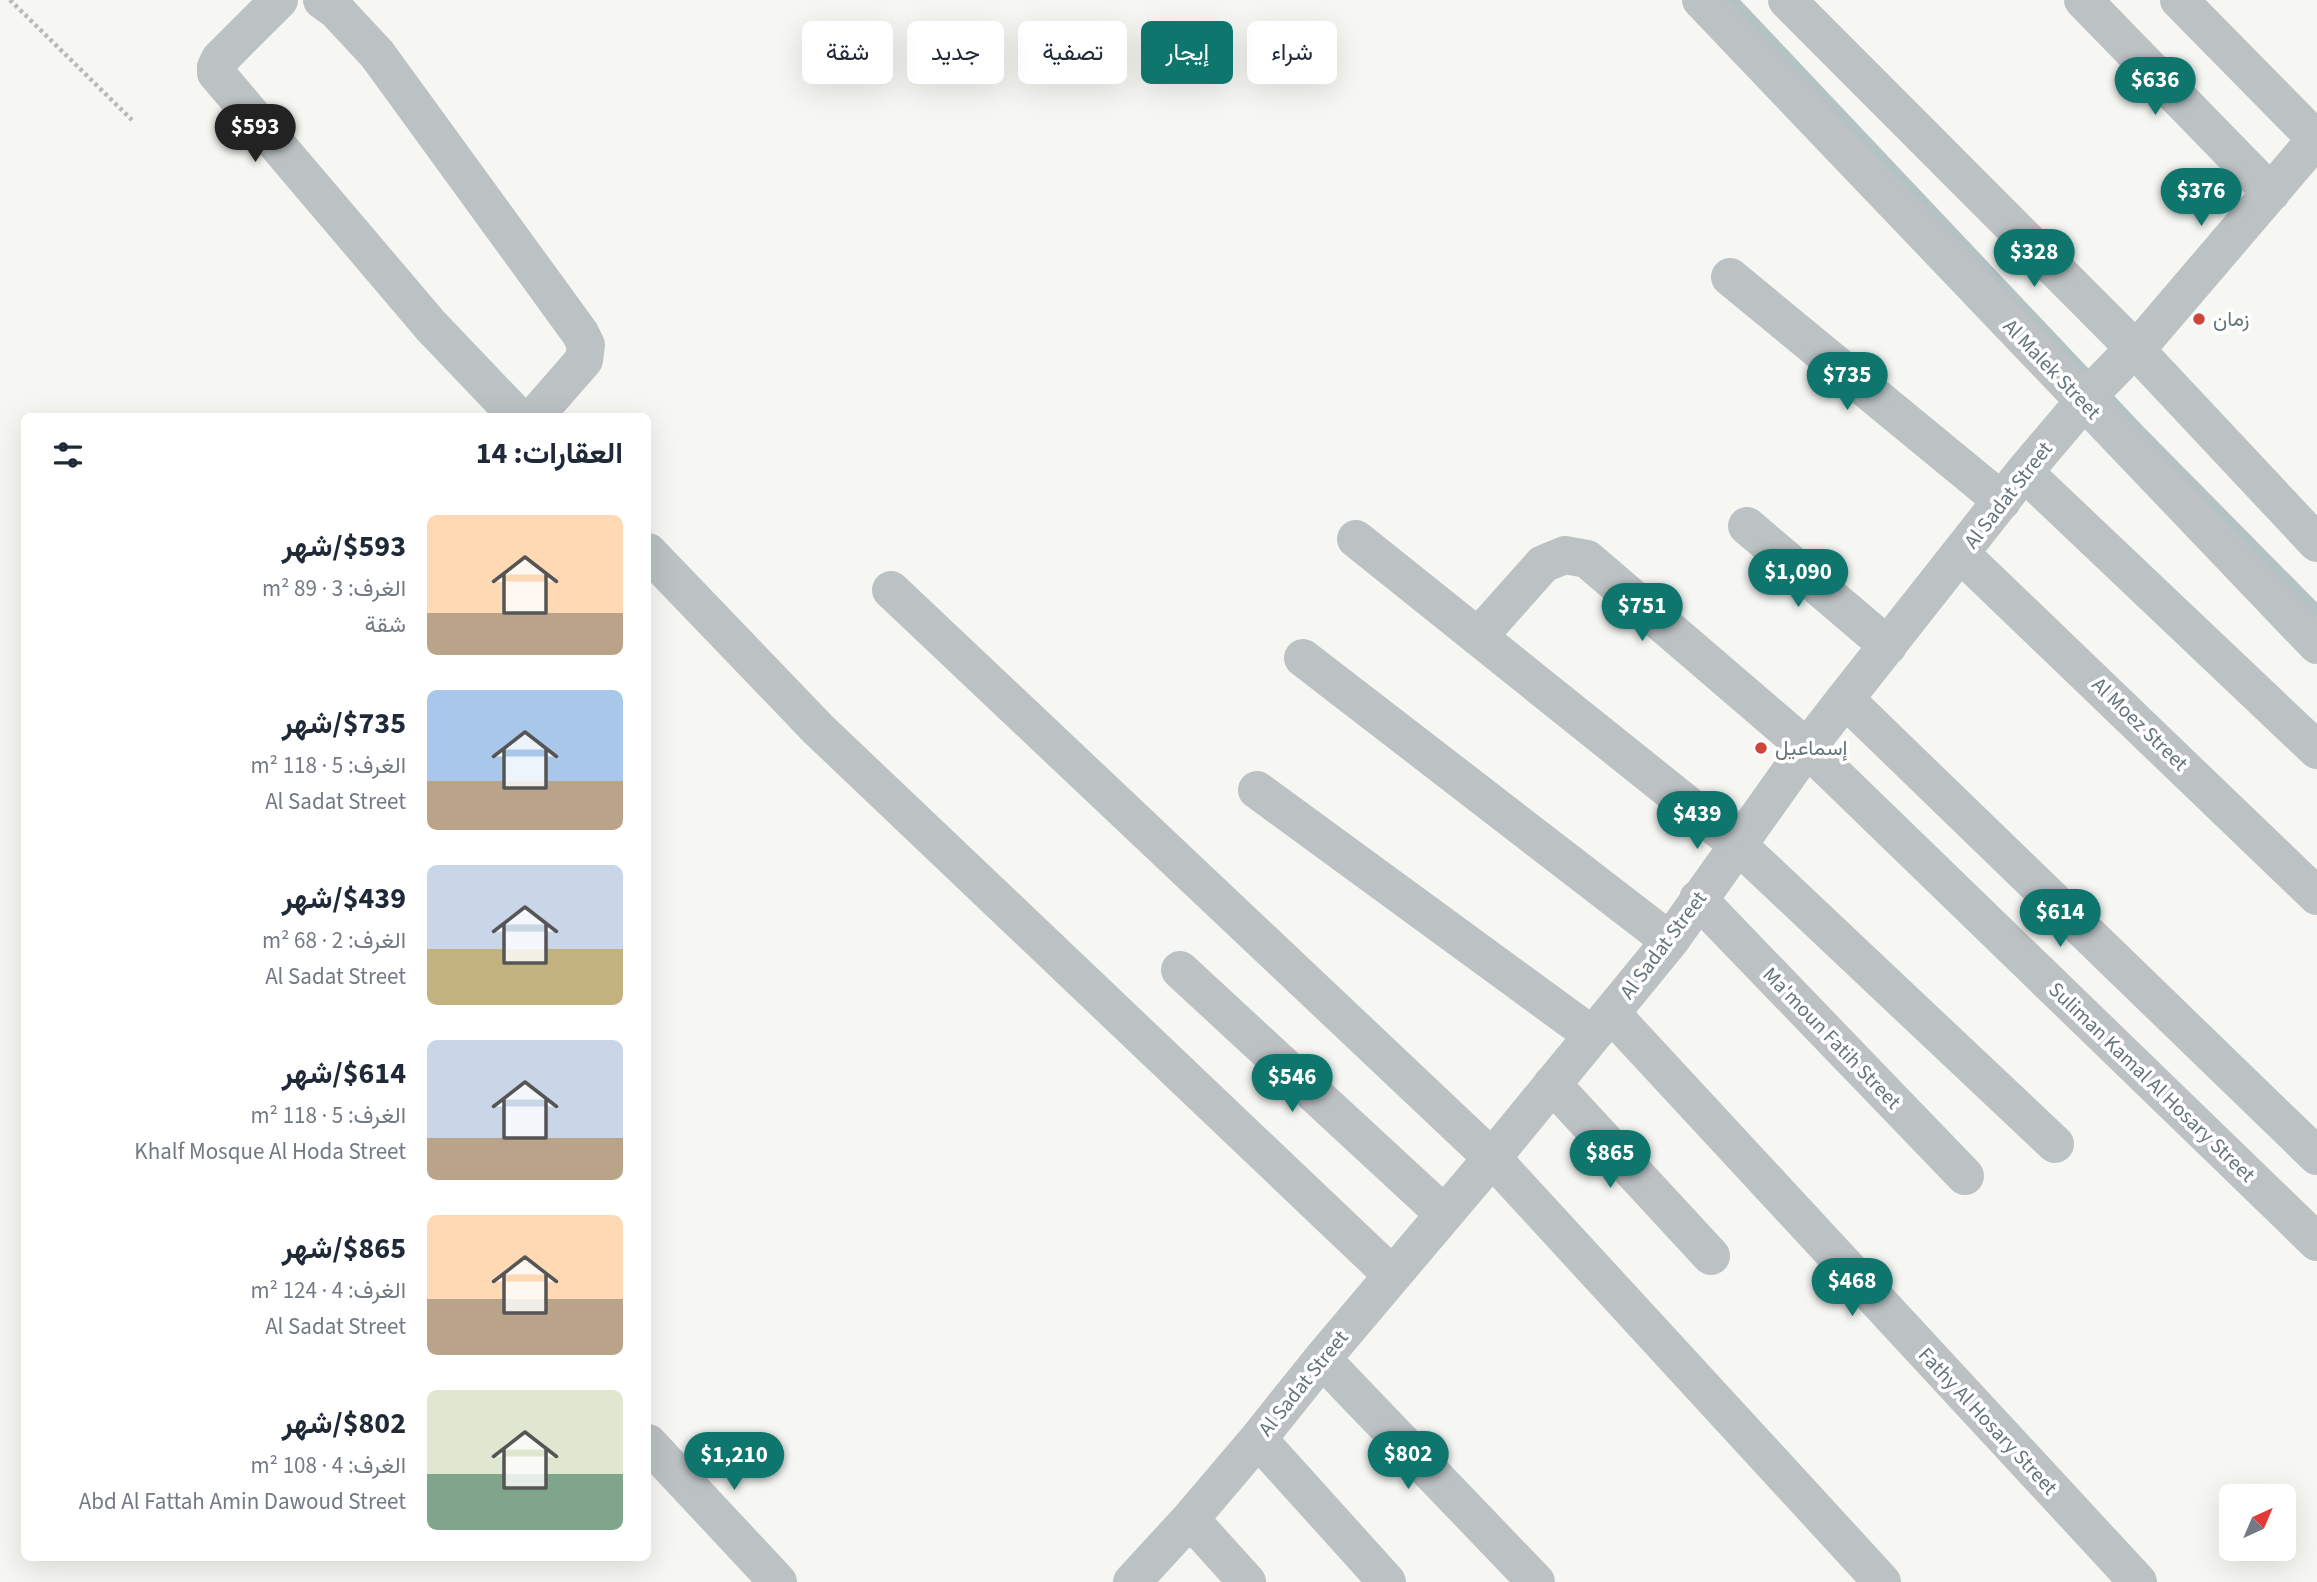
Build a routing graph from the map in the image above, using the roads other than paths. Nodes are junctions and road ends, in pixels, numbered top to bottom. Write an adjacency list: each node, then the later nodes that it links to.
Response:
1 (279, 0): 12 (street)
2 (322, 0): 13 (street)
3 (1701, 0): 11 (street, Al Malek Street)
4 (1787, 0): 10 (street)
5 (2083, 0): 8 (street)
6 (2179, 0): 7 (street)
7 (2317, 138): 8 (street, Al Sadat Street)
8 (2271, 192): 10 (street, Al Sadat Street)
9 (1730, 276): 14 (street)
10 (2130, 355): 11 (street, Al Sadat Street); 17 (street)
11 (2087, 398): 14 (street, Al Sadat Street); 22 (street, Al Malek Street)
12 (514, 413)
13 (538, 413)
14 (2013, 487): 18 (street, Al Sadat Street); 27 (street)
15 (1747, 526): 23 (street)
16 (1356, 538): 21 (street)
17 (2317, 543)
18 (1961, 554): 23 (street, Al Sadat Street); 30 (street, Al Moez Street)
19 (651, 555): 43 (street)
20 (891, 590): 38 (street)
21 (1478, 637): 26 (street, Suliman Kamal Al Hosary Street); 29 (street)
22 (2317, 645)
23 (1888, 646): 25 (street, Al Sadat Street)
24 (1303, 659): 32 (street)
25 (1845, 699): 26 (street, Al Sadat Street); 37 (street)
26 (1807, 748): 29 (street, Al Sadat Street); 41 (street, Suliman Kamal Al Hosary Street)
27 (2317, 750)
28 (1257, 790): 34 (street, Fathy Al Hosary Street)
29 (1738, 845): 31 (street, Al Sadat Street); 36 (street)
30 (2317, 895)
31 (1698, 899): 32 (street, Al Sadat Street); 39 (street, Ma'moun Fatih Street)
32 (1670, 941): 34 (street, Al Sadat Street)
33 (1180, 970): 40 (street)
34 (1601, 1024): 35 (street, Al Sadat Street); 54 (street, Fathy Al Hosary Street)
35 (1552, 1084): 38 (street, Al Sadat Street); 42 (street)
36 (2055, 1144)
37 (2317, 1156)
38 (1492, 1158): 40 (street, Al Sadat Street); 53 (street)
39 (1965, 1177)
40 (1444, 1214): 43 (street, Al Sadat Street)
41 (2317, 1242)
42 (1711, 1255)
43 (1392, 1275): 44 (street, Al Sadat Street)
44 (1322, 1359): 45 (street, Al Sadat Street); 52 (street)
45 (1258, 1439): 47 (street, Al Sadat Street); 51 (street)
46 (651, 1446): 49 (street)
47 (1190, 1519): 48 (street, Al Sadat Street); 50 (street)
48 (1146, 1577)
49 (778, 1582)
50 (1247, 1582)
51 (1387, 1582)
52 (1536, 1582)
53 (1882, 1582)
54 (2138, 1582)

